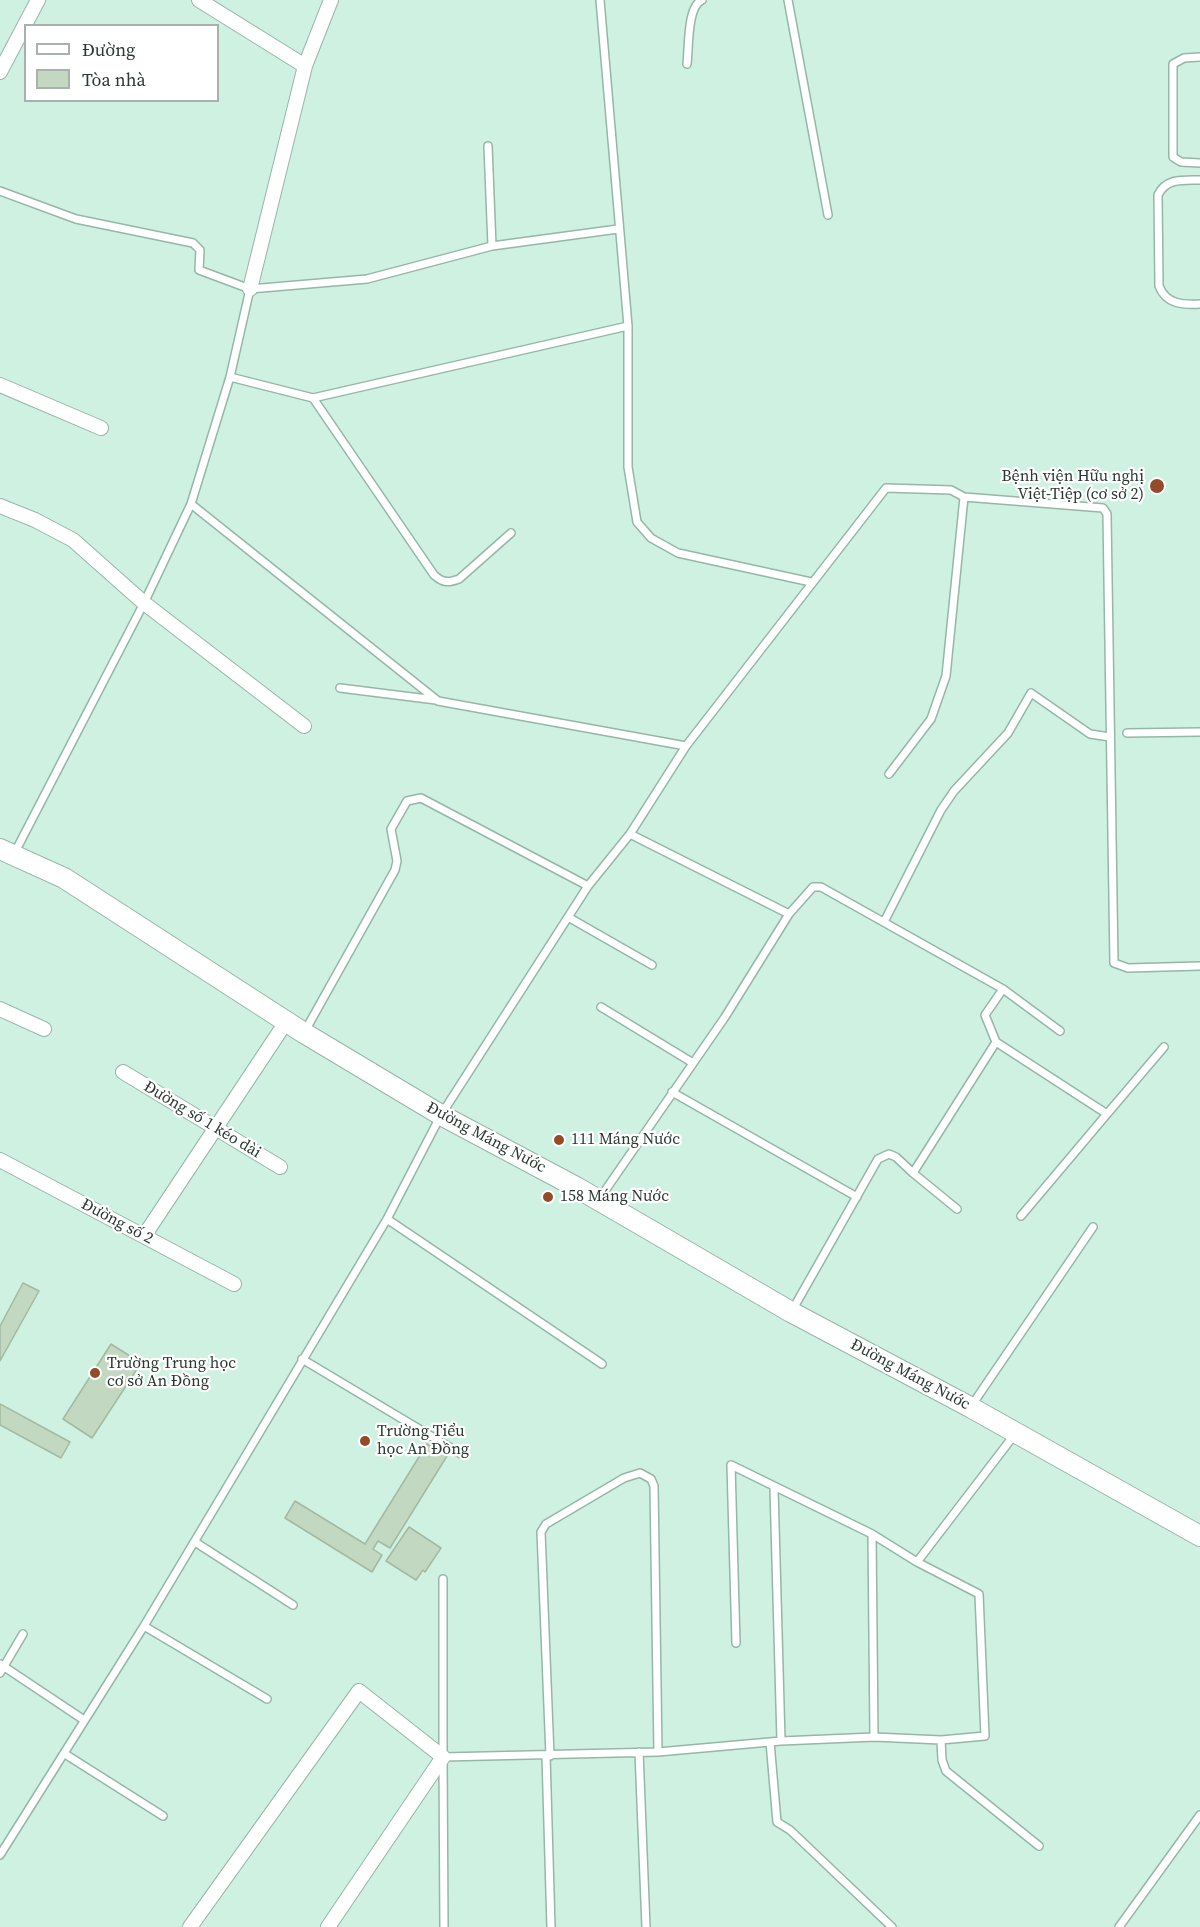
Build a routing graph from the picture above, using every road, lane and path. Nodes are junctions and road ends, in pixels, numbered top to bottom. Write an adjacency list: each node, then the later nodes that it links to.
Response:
1 (38, 0): 7 (street)
2 (199, 0): 11 (street)
3 (332, 0): 11 (street)
4 (600, 0): 18 (lane)
5 (702, 0): 10 (lane)
6 (788, 0): 17 (lane)
7 (25, 24)
8 (24, 27): 12 (street)
9 (1200, 57): 14 (lane)
10 (687, 64)
11 (305, 66): 20 (street)
12 (0, 72)
13 (488, 146): 19 (lane)
14 (1200, 163)
15 (1200, 180): 21 (lane)
16 (0, 191): 20 (lane)
17 (828, 215)
18 (618, 229): 19 (lane); 22 (lane)
19 (492, 246): 20 (lane)
20 (250, 289): 23 (lane)
21 (1200, 304)
22 (628, 326): 25 (lane); 31 (lane)
23 (230, 377): 25 (lane); 28 (lane)
24 (0, 385): 26 (street)
25 (312, 398): 30 (lane)
26 (101, 428)
27 (964, 497): 31 (lane); 38 (lane); 40 (lane)
28 (191, 504): 32 (lane); 34 (lane)
29 (0, 506): 32 (street)
30 (511, 533)
31 (811, 582): 39 (lane)
32 (144, 603): 35 (street); 42 (lane)
33 (340, 688): 34 (lane)
34 (438, 701): 39 (lane)
35 (304, 726)
36 (1200, 732): 37 (lane)
37 (1127, 733)
38 (1110, 737): 46 (lane); 48 (lane)
39 (686, 746): 41 (lane)
40 (889, 774)
41 (630, 834): 43 (lane); 44 (lane)
42 (7, 852): 52 (main road, Đường Máng Nước)
43 (588, 886): 45 (lane); 55 (lane)
44 (789, 914): 46 (lane); 58 (lane)
45 (568, 918): 47 (lane); 62 (lane)
46 (884, 922): 49 (lane)
47 (652, 964)
48 (1200, 966)
49 (1004, 989): 54 (lane); 56 (lane)
50 (601, 1007): 58 (lane)
51 (0, 1009): 53 (street)
52 (286, 1022): 55 (main road, Đường Máng Nước); 63 (street)
53 (44, 1029)
54 (1060, 1031)
55 (304, 1033): 62 (main road, Đường Máng Nước)
56 (996, 1042): 61 (lane); 66 (lane)
57 (1164, 1047): 61 (lane)
58 (693, 1063): 60 (lane)
59 (123, 1072): 63 (street, Đường số 1 kéo dài)
60 (672, 1092): 67 (lane); 68 (lane)
61 (1107, 1114): 70 (lane)
62 (441, 1115): 68 (main road, Đường Máng Nước); 71 (lane)
63 (216, 1128): 65 (street, Đường số 1 kéo dài); 73 (street)
64 (0, 1160): 73 (street, Đường số 2)
65 (280, 1167)
66 (913, 1173): 67 (lane); 69 (lane)
67 (857, 1197): 75 (lane)
68 (599, 1200): 75 (main road, Đường Máng Nước)
69 (957, 1209)
70 (1021, 1216)
71 (387, 1219): 76 (lane); 77 (lane)
72 (1092, 1227): 78 (lane)
73 (144, 1236): 74 (street, Đường số 2)
74 (234, 1284)
75 (791, 1312): 78 (main road, Đường Máng Nước)
76 (302, 1359): 80 (lane); 84 (lane)
77 (602, 1364)
78 (970, 1407): 79 (main road, Đường Máng Nước)
79 (1015, 1434): 83 (main road, Đường Máng Nước); 85 (lane)
80 (461, 1454)
81 (774, 1488): 82 (lane); 90 (lane); 96 (lane)
82 (872, 1534): 85 (lane); 94 (lane)
83 (1200, 1536)
84 (195, 1542): 87 (lane); 88 (lane)
85 (917, 1562): 95 (lane)
86 (443, 1579): 102 (lane)
87 (293, 1605)
88 (144, 1626): 92 (lane); 93 (lane)
89 (23, 1635): 91 (lane)
90 (736, 1643)
91 (1, 1668): 93 (lane)
92 (267, 1699)
93 (84, 1720): 100 (lane)
94 (874, 1737): 95 (lane); 96 (lane)
95 (942, 1740): 105 (lane)
96 (781, 1741): 97 (lane)
97 (770, 1742): 99 (lane); 112 (lane)
98 (639, 1752): 99 (lane); 101 (lane); 111 (lane)
99 (658, 1752): 101 (lane)
100 (65, 1754): 104 (lane); 106 (lane)
101 (548, 1756): 102 (lane); 110 (lane)
102 (442, 1757): 107 (street); 108 (street); 109 (lane)
103 (1200, 1815): 113 (lane)
104 (163, 1816)
105 (1039, 1846)
106 (0, 1855)
107 (190, 1927)
108 (328, 1927)
109 (444, 1927)
110 (551, 1927)
111 (646, 1927)
112 (892, 1927)
113 (1119, 1927)

